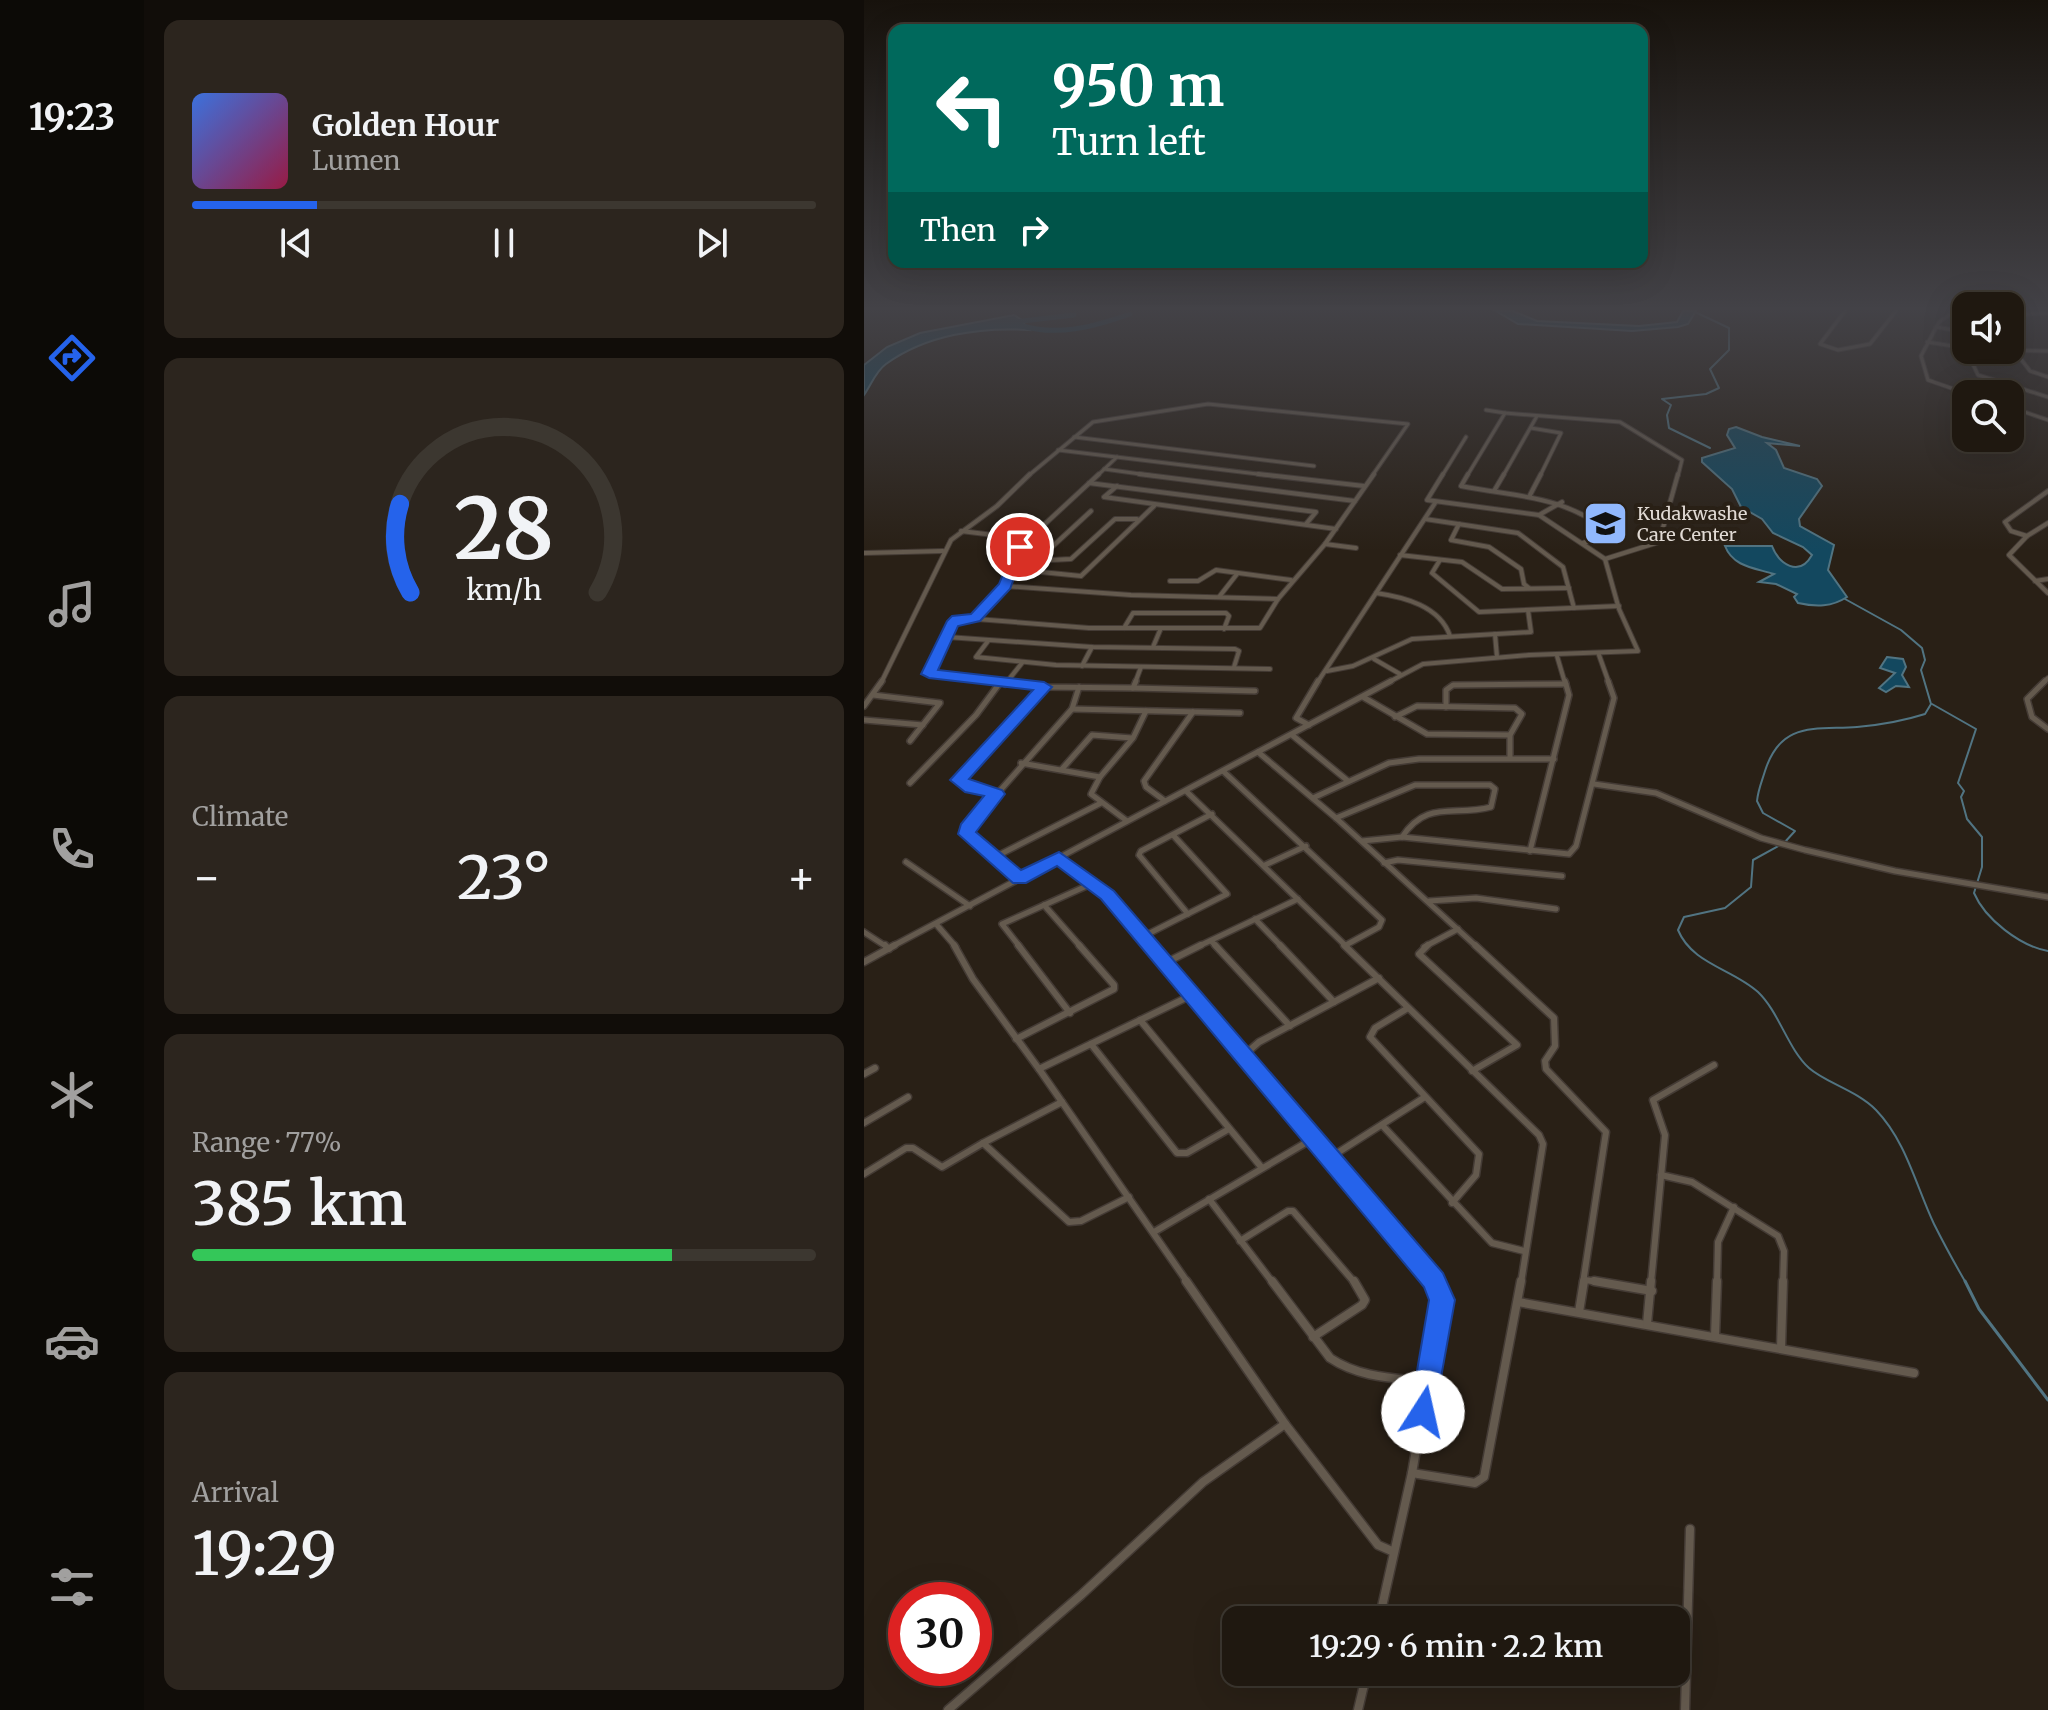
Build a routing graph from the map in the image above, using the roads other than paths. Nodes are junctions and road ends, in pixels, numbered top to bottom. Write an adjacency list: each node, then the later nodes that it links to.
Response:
1 (2028, 391): 2 (street)
2 (2048, 397)
3 (1486, 410): 5 (street)
4 (2024, 412): 7 (street)
5 (1505, 413): 6 (street); 26 (street)
6 (1537, 416): 8 (street); 51 (street)
7 (2048, 420)
8 (1531, 428): 26 (street); 27 (street)
9 (1073, 437): 11 (street); 12 (street); 22 (street)
10 (1466, 437): 31 (street)
11 (1058, 450): 13 (street); 41 (street)
12 (1224, 455): 14 (street); 15 (street)
13 (1117, 457): 15 (street); 16 (street)
14 (1314, 466)
15 (1213, 468): 17 (street)
16 (1104, 469): 18 (street); 19 (street)
17 (1240, 472): 20 (street); 22 (street)
18 (1181, 479): 20 (street); 25 (street)
19 (1089, 483): 21 (street); 43 (street)
20 (1229, 485): 23 (street)
21 (1117, 486): 25 (street); 32 (street)
22 (1365, 486): 28 (street)
23 (1259, 489): 28 (street); 29 (street)
24 (2048, 491): 42 (street)
25 (1166, 492): 29 (street)
26 (1494, 492): 27 (street)
27 (1530, 495): 30 (street)
28 (1355, 501): 40 (street)
29 (1249, 502): 39 (street)
30 (1562, 502): 34 (street); 44 (street)
31 (1435, 503): 34 (street); 36 (street)
32 (1154, 506): 35 (street); 39 (street)
33 (1091, 511): 46 (street)
34 (1539, 515): 44 (street)
35 (1138, 519): 53 (street); 53 (street)
36 (1425, 519): 38 (street); 50 (street)
37 (2048, 523): 42 (street)
38 (1459, 524): 61 (street); 62 (street)
39 (1306, 525): 40 (street)
40 (1336, 529): 45 (street)
41 (961, 531): 43 (street); 48 (street)
42 (2027, 536): 59 (street)
43 (1027, 539): 46 (street)
44 (1582, 543): 51 (street)
45 (1325, 544): 47 (street); 57 (street)
46 (1020, 547): 54 (street)
47 (1356, 548)
48 (944, 551): 49 (street); 100 (street)
49 (864, 553)
50 (1400, 555): 52 (street); 63 (street)
51 (1605, 559): 68 (street)
52 (1440, 560): 62 (street); 70 (street)
53 (1042, 561): 54 (street)
54 (1012, 562): 60 (street)
55 (1238, 573): 57 (street); 58 (street); 66 (street)
56 (2048, 579): 59 (street)
57 (1292, 580): 67 (street)
58 (1170, 581)
59 (2035, 581): 64 (street)
60 (1005, 586): 65 (street); 72 (street)
61 (1569, 588): 62 (street); 69 (street)
62 (1530, 589)
63 (1376, 593): 77 (street); 91 (street)
64 (2048, 593)
65 (1188, 596): 66 (street); 71 (street)
66 (1219, 597): 67 (street)
67 (1278, 599): 75 (street)
68 (1619, 606): 69 (street); 82 (street)
69 (1574, 608): 70 (street)
70 (1528, 610): 76 (street)
71 (1184, 611): 74 (street); 75 (street)
72 (975, 618): 74 (street); 78 (street)
73 (1161, 628): 74 (street); 75 (street); 81 (street)
74 (1123, 629)
75 (1224, 629)
76 (1495, 634): 77 (street); 84 (street)
77 (1450, 636): 85 (street)
78 (947, 637): 79 (street); 94 (street)
79 (988, 641): 80 (street); 86 (street)
80 (1092, 647): 81 (street); 87 (street)
81 (1153, 647): 89 (street)
82 (1599, 655): 83 (street); 126 (street)
83 (1557, 656): 84 (street); 95 (street)
84 (1497, 657): 92 (street)
85 (1373, 659): 91 (street); 92 (street)
86 (1022, 663): 87 (street); 94 (street)
87 (1082, 666): 88 (street)
88 (1141, 667): 89 (street); 98 (street)
89 (1234, 667): 90 (street)
90 (1270, 669)
91 (1326, 671): 111 (street)
92 (1400, 674): 101 (street)
93 (2048, 678): 112 (street)
94 (1002, 684): 96 (street); 125 (street)
95 (1566, 684): 103 (street); 119 (street)
96 (1044, 687): 97 (street); 128 (street)
97 (1079, 687): 98 (street); 104 (street)
98 (1133, 688): 99 (street)
99 (1255, 691)
100 (872, 695): 102 (street); 110 (street)
101 (1363, 697): 108 (street); 111 (street)
102 (864, 706)
103 (1446, 707): 108 (street); 114 (street)
104 (1072, 709): 105 (street); 120 (street)
105 (1146, 711): 106 (street); 115 (street)
106 (1194, 712): 107 (street); 130 (street)
107 (1240, 713)
108 (1395, 717): 114 (street)
109 (864, 720): 110 (street)
110 (924, 725): 116 (street)
111 (1309, 725): 113 (street)
112 (2048, 729)
113 (1292, 735): 117 (street); 124 (street)
114 (1510, 735): 118 (street)
115 (1133, 738): 121 (street); 123 (street)
116 (910, 741)
117 (1258, 752): 122 (street); 129 (street)
118 (1510, 758): 119 (street); 124 (street)
119 (1554, 759): 139 (street)
120 (1021, 763): 121 (street); 128 (street)
121 (1061, 769): 123 (street)
122 (1223, 771): 127 (street); 138 (street)
123 (1100, 777): 131 (street)
124 (1348, 781): 129 (street)
125 (910, 783)
126 (1594, 784): 139 (street); 148 (street)
127 (1186, 791): 130 (street); 132 (street)
128 (996, 794): 140 (street)
129 (1313, 798): 133 (street)
130 (1165, 801): 134 (street)
131 (1101, 803): 134 (street); 140 (street)
132 (1212, 814): 135 (street); 144 (street)
133 (1336, 818): 136 (street); 137 (street)
134 (1127, 821): 141 (street)
135 (1173, 835): 154 (street); 154 (street)
136 (1402, 837): 137 (street); 139 (street)
137 (1361, 842): 143 (street)
138 (1306, 846): 144 (street); 161 (street)
139 (1530, 851)
140 (995, 857): 146 (street)
141 (1059, 858): 146 (street); 147 (street)
142 (906, 862): 152 (street)
143 (1384, 864): 145 (street); 150 (street)
144 (1265, 865): 149 (street)
145 (1562, 876)
146 (1019, 879): 152 (street)
147 (1091, 884): 151 (street); 159 (street)
148 (2048, 897)
149 (1298, 899): 155 (street); 161 (street)
150 (1428, 901): 153 (street); 157 (street)
151 (1044, 905): 169 (street); 169 (street)
152 (970, 906): 156 (street)
153 (1556, 909)
154 (1188, 914): 159 (street)
155 (1255, 919): 160 (street); 167 (street)
156 (936, 924): 162 (street); 172 (street)
157 (1458, 929): 178 (street); 199 (street)
158 (864, 932): 162 (street)
159 (1144, 936): 164 (street)
160 (1211, 941): 164 (street); 171 (street)
161 (1346, 945): 165 (street)
162 (889, 949): 163 (street)
163 (864, 962)
164 (1167, 962): 166 (street)
165 (1379, 978): 167 (street); 168 (street)
166 (1192, 995): 170 (street); 174 (street)
167 (1334, 1002): 171 (street)
168 (1408, 1008): 178 (street); 181 (street)
169 (1070, 1013): 172 (street)
170 (1140, 1020): 173 (street); 185 (street)
171 (1290, 1026): 174 (street)
172 (1016, 1039): 177 (street)
173 (1091, 1044): 177 (street); 185 (street)
174 (1243, 1056): 186 (street)
175 (1714, 1065): 191 (street)
176 (875, 1068): 179 (street)
177 (1039, 1069): 182 (street)
178 (1472, 1071): 198 (street)
179 (864, 1074)
180 (908, 1097): 183 (street)
181 (1425, 1097): 184 (street); 194 (street)
182 (1062, 1102): 187 (street); 192 (street)
183 (864, 1123)
184 (1382, 1125): 188 (street); 194 (street)
185 (1229, 1129): 189 (street)
186 (1314, 1138): 188 (street); 189 (street)
187 (983, 1143): 190 (street); 192 (street)
188 (1331, 1157): 208 (street)
189 (1262, 1168): 193 (street)
190 (864, 1174)
191 (1661, 1175): 195 (street); 200 (street)
192 (1129, 1197): 196 (street)
193 (1209, 1199): 196 (street); 197 (street)
194 (1452, 1203): 198 (street)
195 (1734, 1207): 204 (street); 206 (street)
196 (1154, 1232): 209 (street)
197 (1240, 1241): 205 (street); 205 (street)
198 (1524, 1251): 201 (street)
199 (1585, 1280): 200 (street); 202 (street)
200 (1652, 1291): 203 (street)
201 (1518, 1302): 202 (street); 210 (street)
202 (1579, 1312): 203 (street)
203 (1647, 1324): 204 (street)
204 (1715, 1336): 206 (street)
205 (1313, 1337): 208 (street)
206 (1781, 1348): 207 (street)
207 (1914, 1373)
208 (1429, 1382): 210 (street)
209 (1285, 1424): 212 (street); 215 (street)
210 (1412, 1473): 212 (street)
211 (1690, 1529): 217 (street)
212 (1394, 1552): 213 (street)
213 (1382, 1606)
214 (1364, 1686): 216 (street)
215 (948, 1710)
216 (1358, 1710)
217 (1685, 1710)

